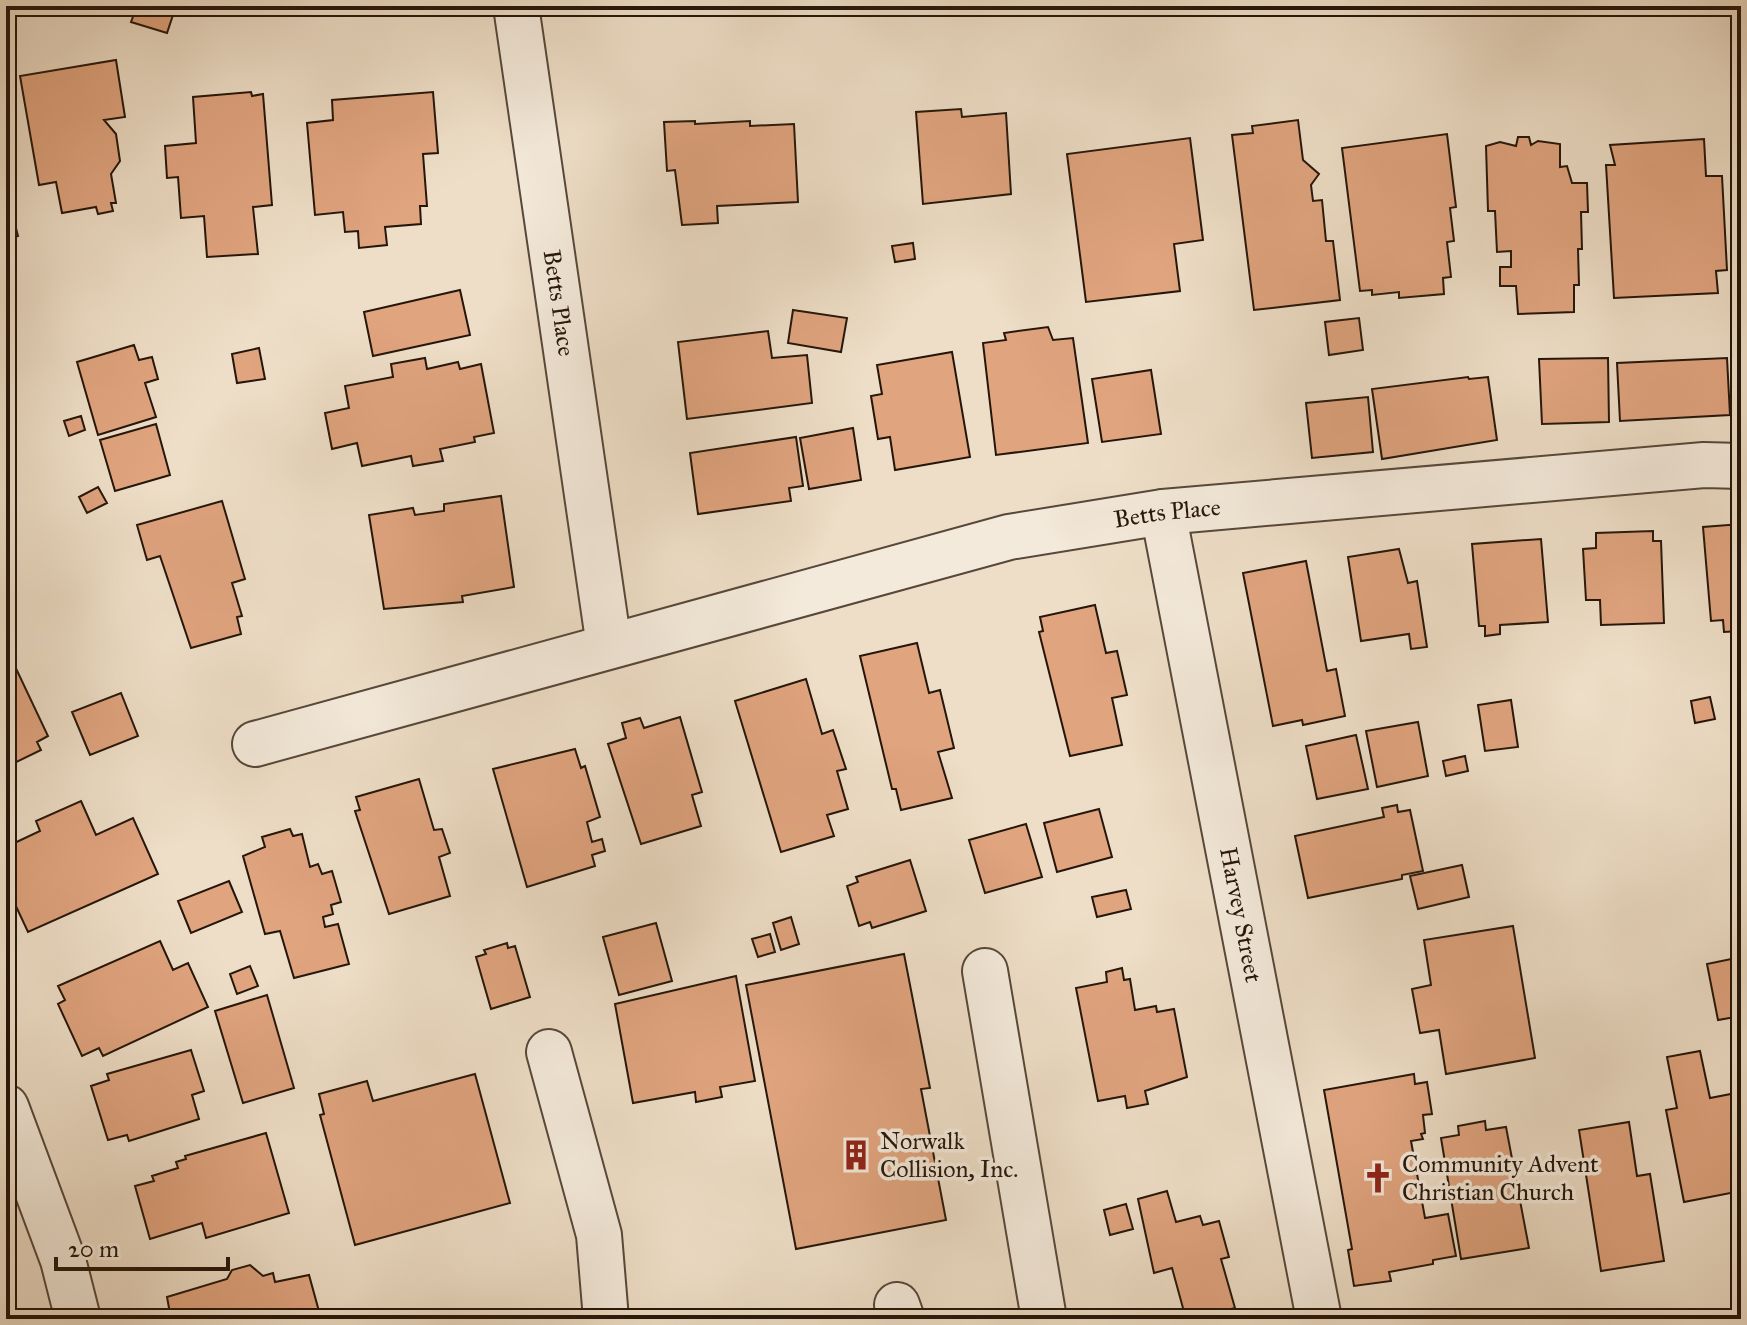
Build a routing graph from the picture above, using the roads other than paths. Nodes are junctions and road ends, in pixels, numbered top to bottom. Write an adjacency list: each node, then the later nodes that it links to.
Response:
1 (516, 6): 4 (street, Betts Place)
2 (1741, 466): 3 (street, Betts Place)
3 (1163, 512): 4 (street, Betts Place); 13 (street, Harvey Street)
4 (609, 646): 5 (street, Betts Place)
5 (255, 744)
6 (985, 971): 12 (street)
7 (549, 1052): 11 (street)
8 (6, 1107): 9 (street)
9 (20, 1185): 10 (street)
10 (78, 1319)
11 (606, 1319)
12 (1044, 1319)
13 (1319, 1319)

